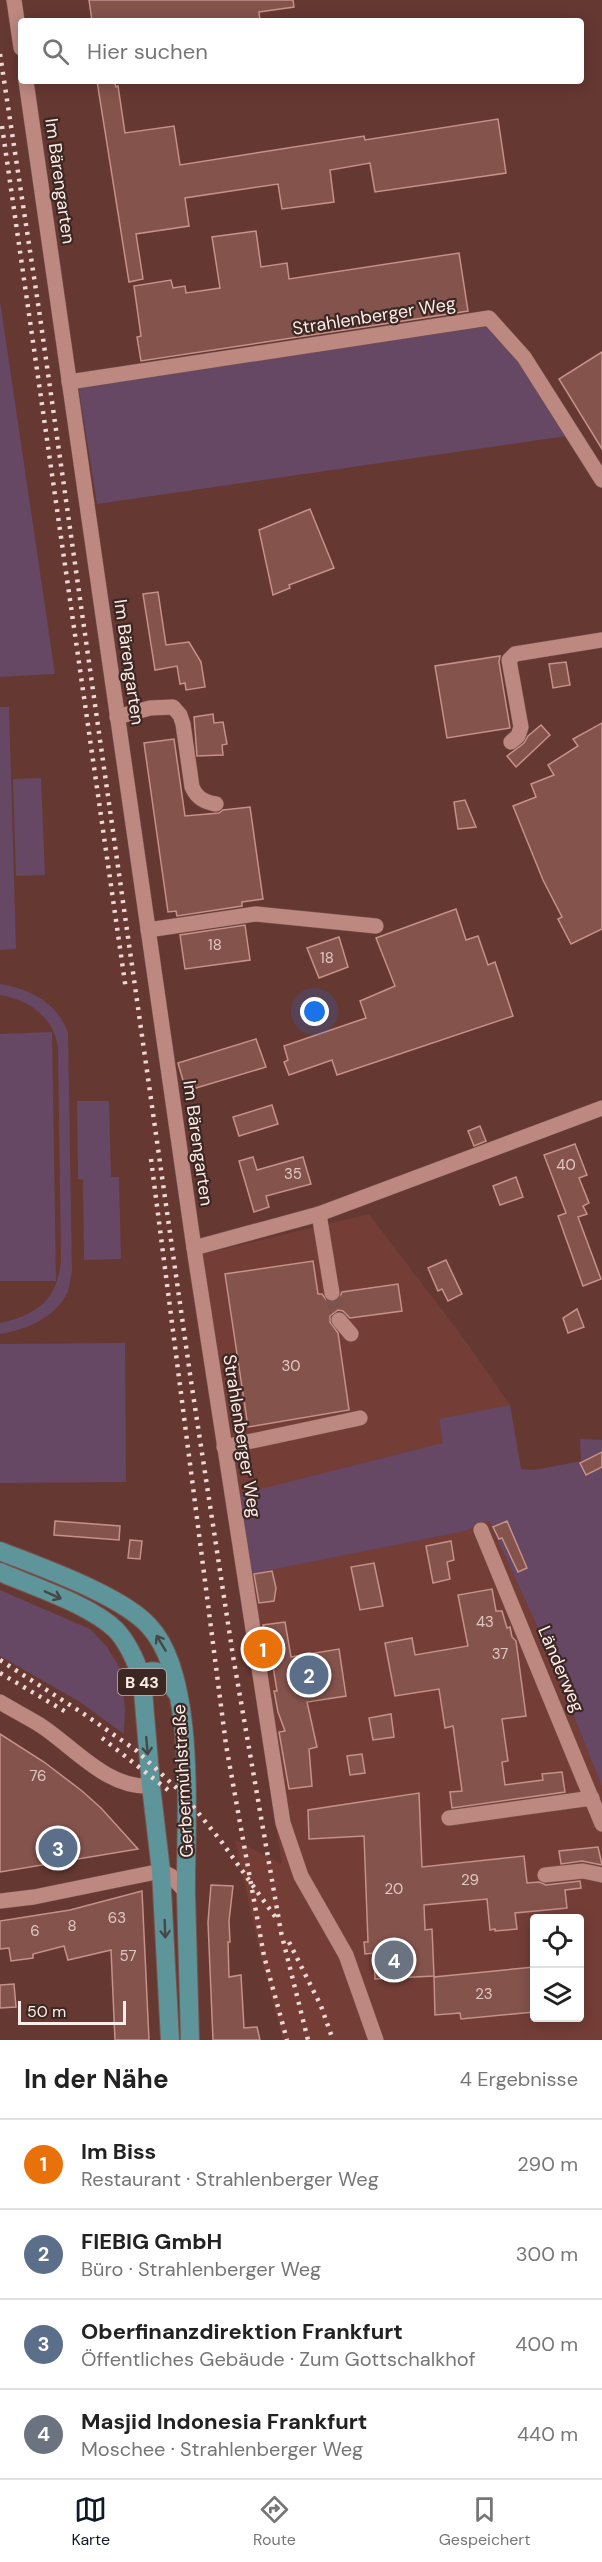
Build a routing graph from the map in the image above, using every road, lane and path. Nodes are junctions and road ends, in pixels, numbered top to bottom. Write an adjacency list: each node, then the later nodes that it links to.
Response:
1 (14, 0): 2 (street)
2 (18, 27)
3 (26, 84): 4 (street, Im Bärengarten)
4 (69, 382): 5 (street, Strahlenberger Weg); 7 (street, Im Bärengarten)
5 (602, 480)
6 (602, 639): 8 (street)
7 (117, 717): 9 (street); 11 (street, Im Bärengarten)
8 (511, 742)
9 (216, 804)
10 (376, 926): 11 (street)
11 (148, 930): 14 (street, Im Bärengarten)
12 (602, 1108): 13 (street)
13 (319, 1214): 14 (street); 15 (street)
14 (194, 1248): 19 (street, Strahlenberger Weg)
15 (332, 1293)
16 (339, 1320): 17 (street)
17 (351, 1334)
18 (360, 1418): 19 (street)
19 (224, 1447): 37 (street, Strahlenberger Weg)
20 (481, 1530): 27 (street, Länderweg)
21 (0, 1551): 24 (main road, Gerbermühlstraße / B 43, one-way to 21)
22 (0, 1572): 23 (main road, Gerbermühlstraße / B 43, one-way to 23)
23 (142, 1679): 24 (main road); 26 (main road, Gerbermühlstraße / B 43, one-way to 26)
24 (180, 1698): 33 (main road, Gerbermühlstraße / B 43)
25 (0, 1702): 26 (street)
26 (151, 1786): 30 (main road, Gerbermühlstraße / B 43)
27 (592, 1798): 28 (street); 29 (street, Länderweg)
28 (449, 1818)
29 (602, 1824)
30 (161, 1871): 33 (street); 34 (street); 35 (main road, Gerbermühlstraße / B 43, one-way to 35)
31 (545, 1875): 32 (street)
32 (602, 1875)
33 (186, 1892): 36 (main road, Gerbermühlstraße / B 43)
34 (0, 1901)
35 (170, 2040)
36 (190, 2040)
37 (376, 2040)

